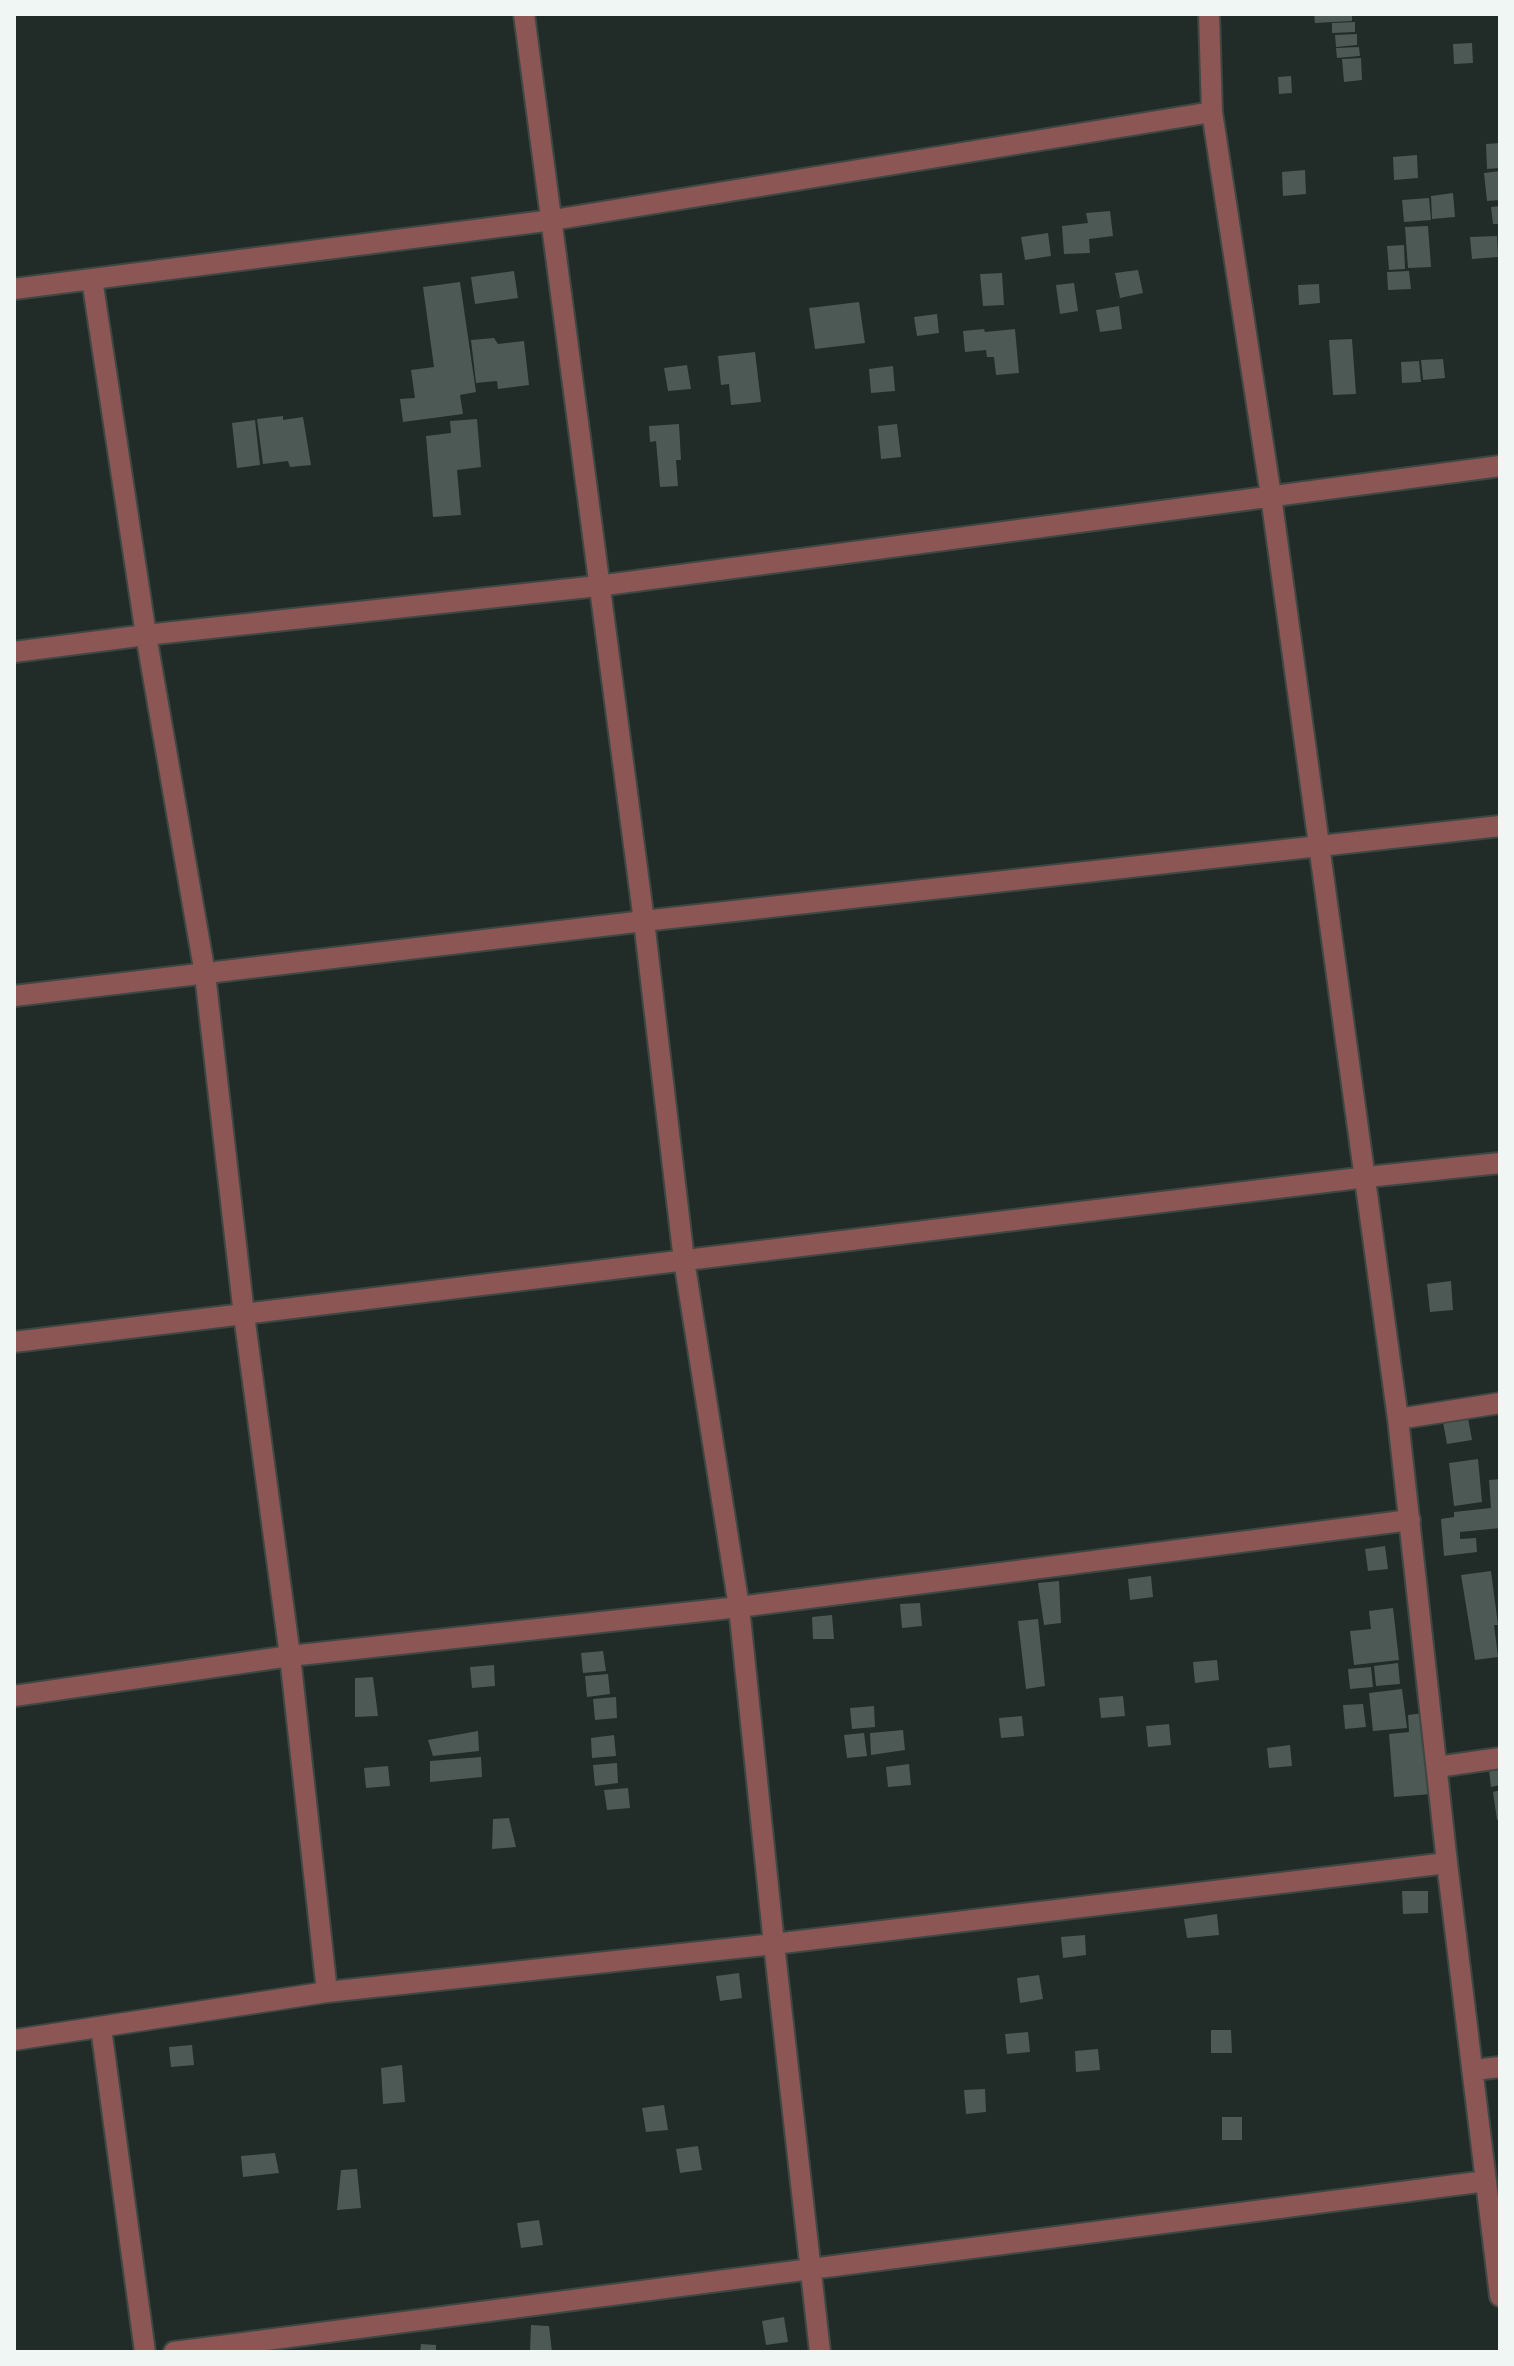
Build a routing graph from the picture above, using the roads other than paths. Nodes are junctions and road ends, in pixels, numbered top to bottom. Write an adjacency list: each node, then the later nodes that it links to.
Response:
1 (524, 14): 4 (street)
2 (1209, 14): 3 (street)
3 (1212, 112): 4 (street); 8 (street)
4 (553, 220): 5 (street); 9 (street)
5 (92, 279): 6 (street); 10 (street)
6 (14, 289)
7 (1500, 466): 8 (street)
8 (1271, 496): 9 (street); 13 (street)
9 (598, 586): 10 (street); 14 (street)
10 (146, 635): 11 (street); 15 (street)
11 (14, 652)
12 (1500, 826): 13 (street)
13 (1320, 848): 14 (street); 18 (street)
14 (644, 921): 15 (street); 19 (street)
15 (205, 974): 16 (street); 20 (street)
16 (14, 996)
17 (1500, 1163): 18 (street)
18 (1367, 1177): 19 (street); 23 (street)
19 (684, 1260): 20 (street); 25 (street)
20 (244, 1315): 21 (street); 26 (street)
21 (14, 1342)
22 (1500, 1403): 23 (street)
23 (1398, 1419): 24 (street)
24 (1410, 1520): 25 (street); 29 (street)
25 (739, 1607): 26 (street); 31 (street)
26 (290, 1656): 27 (street); 32 (street)
27 (14, 1696)
28 (1500, 1758): 29 (street)
29 (1437, 1767): 30 (street)
30 (1447, 1863): 31 (street); 36 (street)
31 (774, 1944): 32 (street); 38 (street)
32 (327, 1992): 33 (street)
33 (101, 2028): 34 (street); 40 (street)
34 (14, 2040)
35 (1500, 2067): 36 (street)
36 (1474, 2070): 37 (street)
37 (1486, 2181): 38 (street); 39 (street)
38 (810, 2270): 41 (street); 42 (street)
39 (1500, 2296)
40 (145, 2352)
41 (174, 2352)
42 (820, 2352)

